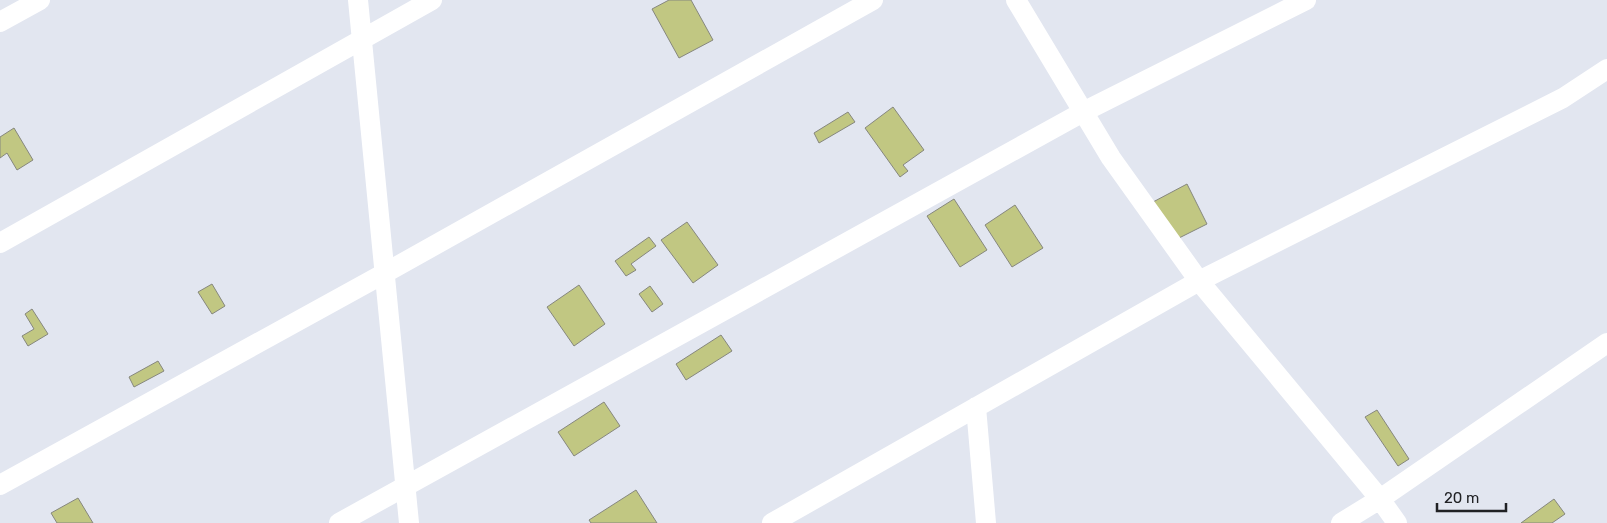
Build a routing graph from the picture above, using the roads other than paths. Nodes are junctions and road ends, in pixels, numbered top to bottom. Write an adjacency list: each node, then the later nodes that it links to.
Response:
1 (40, 0): 7 (street)
2 (358, 0): 8 (street)
3 (432, 0): 8 (street)
4 (873, 0): 12 (street)
5 (1016, 0): 10 (street)
6 (1306, 0): 10 (street)
7 (0, 22)
8 (362, 40): 11 (street); 12 (street)
9 (1607, 69): 13 (street)
10 (1083, 112): 13 (street); 17 (street)
11 (0, 243)
12 (385, 273): 16 (street); 17 (street)
13 (1199, 280): 15 (street); 18 (street)
14 (1607, 344): 18 (street)
15 (976, 407): 19 (street); 22 (street)
16 (0, 485)
17 (406, 486): 20 (street); 21 (street)
18 (1380, 499): 23 (street); 24 (street)
19 (777, 522)
20 (339, 523)
21 (410, 523)
22 (986, 523)
23 (1341, 523)
24 (1397, 523)

